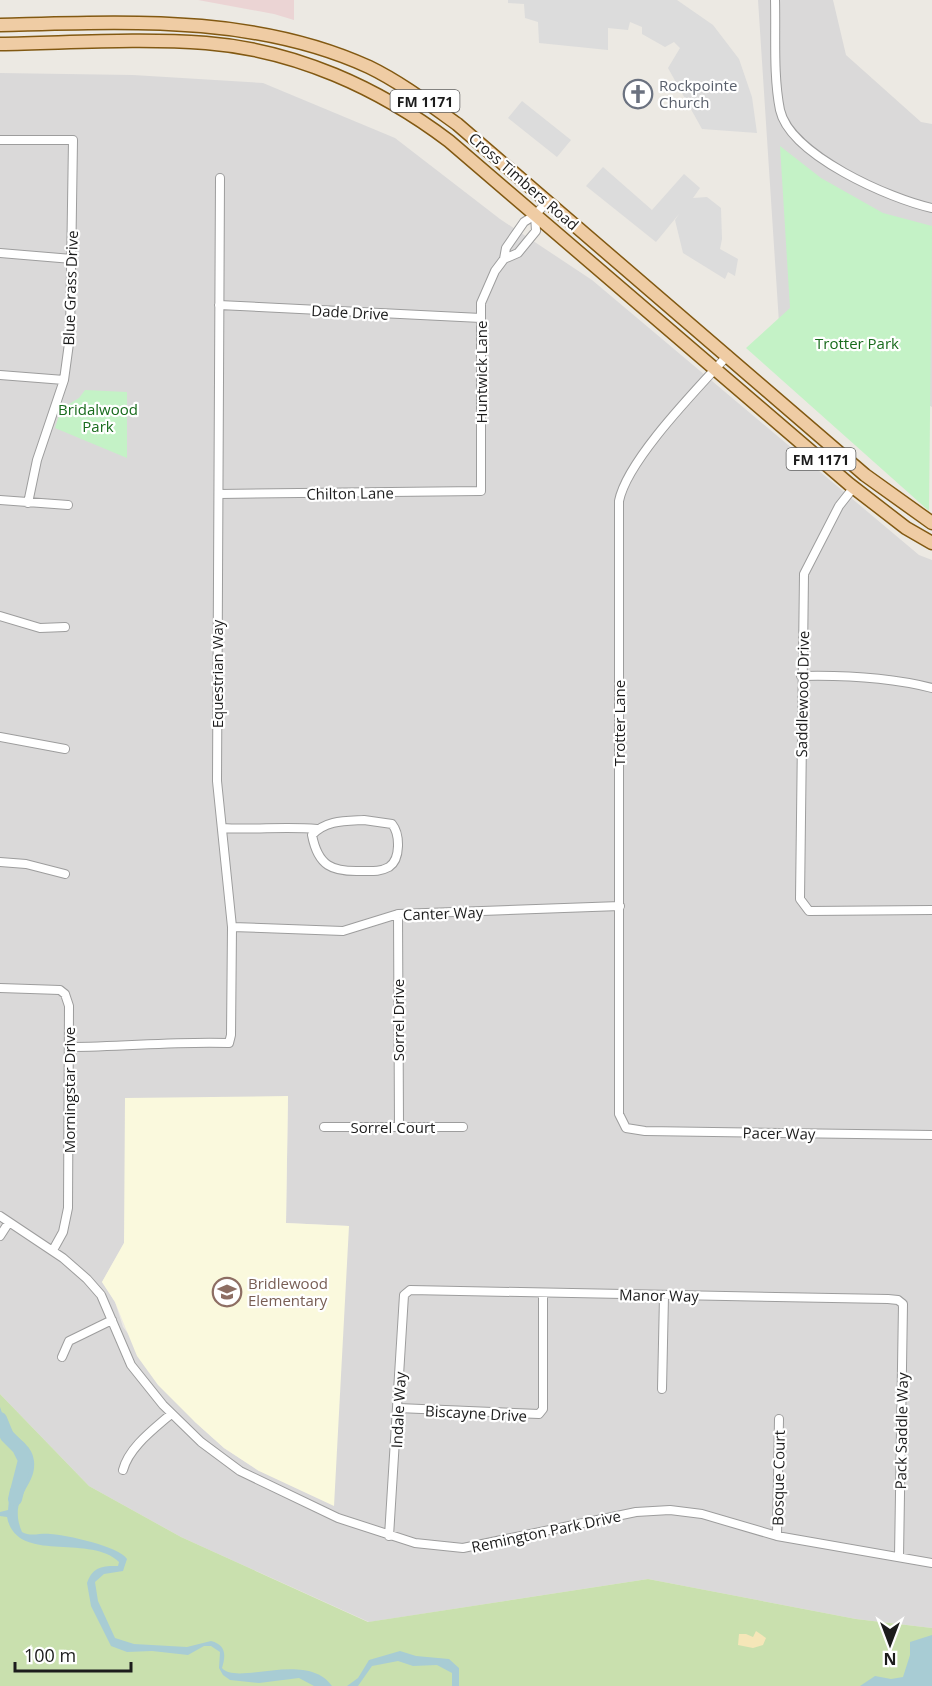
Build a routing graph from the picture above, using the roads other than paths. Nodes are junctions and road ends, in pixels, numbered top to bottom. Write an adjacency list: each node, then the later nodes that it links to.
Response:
1 (775, 0): 9 (street)
2 (0, 25): 3 (main road, Cross Timbers Road / FM 1171)
3 (207, 26): 4 (main road); 8 (main road, Cross Timbers Road / FM 1171)
4 (207, 43): 5 (main road, Cross Timbers Road / FM 1171); 10 (main road, Cross Timbers Road / FM 1171)
5 (0, 44)
6 (0, 140): 13 (street, Blue Grass Drive)
7 (220, 178): 14 (street, Equestrian Way)
8 (547, 202): 10 (street, Huntwick Lane); 16 (main road, Cross Timbers Road / FM 1171)
9 (932, 208)
10 (536, 215): 12 (street, Huntwick Lane); 12 (street, Huntwick Lane); 17 (main road, Cross Timbers Road / FM 1171)
11 (0, 253): 13 (street)
12 (504, 259): 15 (street, Huntwick Lane)
13 (72, 260): 19 (street, Blue Grass Drive)
14 (219, 305): 15 (street, Dade Drive); 22 (street, Equestrian Way)
15 (481, 318): 21 (street, Huntwick Lane)
16 (728, 355): 17 (street, Trotter Lane); 26 (main road, Cross Timbers Road / FM 1171)
17 (715, 369): 20 (main road, Cross Timbers Road / FM 1171); 38 (street, Trotter Lane)
18 (0, 375): 19 (street)
19 (64, 380): 24 (street, Blue Grass Drive)
20 (854, 487): 27 (main road, Cross Timbers Road / FM 1171); 30 (street, Saddlewood Drive)
21 (482, 492): 22 (street, Chilton Lane)
22 (219, 494): 34 (street, Equestrian Way)
23 (0, 500): 24 (street)
24 (28, 503): 25 (street)
25 (68, 505)
26 (932, 523)
27 (932, 543)
28 (0, 616): 29 (street)
29 (66, 627)
30 (801, 676): 31 (street); 39 (street, Saddlewood Drive)
31 (932, 688)
32 (0, 737): 33 (street)
33 (64, 749)
34 (222, 828): 35 (street); 41 (street, Equestrian Way)
35 (317, 830): 35 (street)
36 (0, 862): 37 (street)
37 (65, 873)
38 (620, 906): 40 (street, Canter Way); 47 (street, Trotter Lane)
39 (932, 910)
40 (398, 914): 41 (street, Canter Way); 44 (street, Sorrel Drive)
41 (232, 927): 43 (street, Equestrian Way)
42 (0, 988): 43 (street, Morningstar Drive)
43 (69, 1047): 52 (street, Morningstar Drive)
44 (399, 1126): 45 (street, Sorrel Court); 46 (street, Sorrel Court)
45 (324, 1127)
46 (463, 1127)
47 (626, 1128): 48 (street, Pacer Way)
48 (932, 1135)
49 (0, 1216): 50 (street, Remington Park Drive)
50 (9, 1222): 51 (street); 52 (street, Remington Park Drive)
51 (0, 1236)
52 (53, 1250): 57 (street, Remington Park Drive)
53 (413, 1290): 54 (street, Manor Way); 60 (street, Indale Way)
54 (543, 1293): 55 (street, Manor Way); 60 (street, Biscayne Drive)
55 (664, 1296): 56 (street, Manor Way); 59 (street)
56 (903, 1304): 66 (street, Pack Saddle Way)
57 (112, 1320): 58 (street); 61 (street, Remington Park Drive)
58 (62, 1357)
59 (662, 1389)
60 (398, 1408): 64 (street, Indale Way)
61 (171, 1414): 63 (street); 64 (street, Remington Park Drive)
62 (779, 1419): 65 (street, Bosque Court)
63 (123, 1470)
64 (389, 1536): 65 (street, Remington Park Drive)
65 (777, 1536): 66 (street, Remington Park Drive)
66 (899, 1557): 67 (street, Remington Park Drive)
67 (932, 1563)

